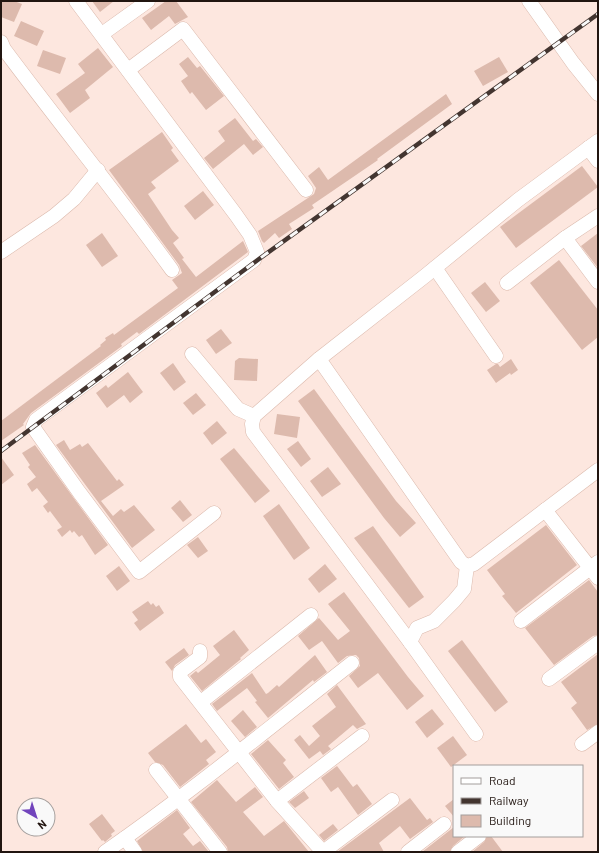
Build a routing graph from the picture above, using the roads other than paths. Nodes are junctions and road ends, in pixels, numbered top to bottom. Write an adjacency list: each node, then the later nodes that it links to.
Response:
1 (76, 1): 4 (street)
2 (148, 1): 4 (street)
3 (528, 1): 7 (street)
4 (102, 34): 6 (street)
5 (2, 48): 10 (street)
6 (128, 70): 11 (street); 25 (street)
7 (598, 94)
8 (593, 145): 9 (street); 15 (street)
9 (598, 161)
10 (98, 170): 14 (street); 16 (street)
11 (306, 190)
12 (598, 216): 13 (street)
13 (565, 238): 17 (street); 18 (street)
14 (1, 252)
15 (435, 268): 20 (street); 21 (street)
16 (172, 270)
17 (598, 282)
18 (507, 283)
19 (192, 354): 22 (street)
20 (496, 356)
21 (319, 359): 22 (street); 26 (street)
22 (254, 416): 30 (street)
23 (598, 470): 24 (street)
24 (545, 510): 26 (street); 27 (street)
25 (214, 513)
26 (467, 566): 31 (street)
27 (595, 569): 29 (street)
28 (311, 615): 37 (street)
29 (521, 621)
30 (398, 627): 31 (street); 32 (street)
31 (417, 628): 32 (street)
32 (410, 642): 39 (street)
33 (598, 643): 36 (street)
34 (200, 651): 37 (street)
35 (352, 663): 42 (street)
36 (550, 679)
37 (201, 702): 42 (street)
38 (598, 732): 41 (street)
39 (476, 734)
40 (362, 736): 46 (street)
41 (582, 744)
42 (240, 752): 44 (street); 46 (street)
43 (156, 770): 44 (street)
44 (179, 798): 49 (street); 52 (street)
45 (392, 800): 53 (street)
46 (277, 801): 53 (street)
47 (444, 824): 54 (street)
48 (478, 837): 55 (street)
49 (125, 838): 50 (street); 51 (street)
50 (105, 852)
51 (134, 852)
52 (220, 852)
53 (323, 852)
54 (408, 852)
55 (458, 852)

